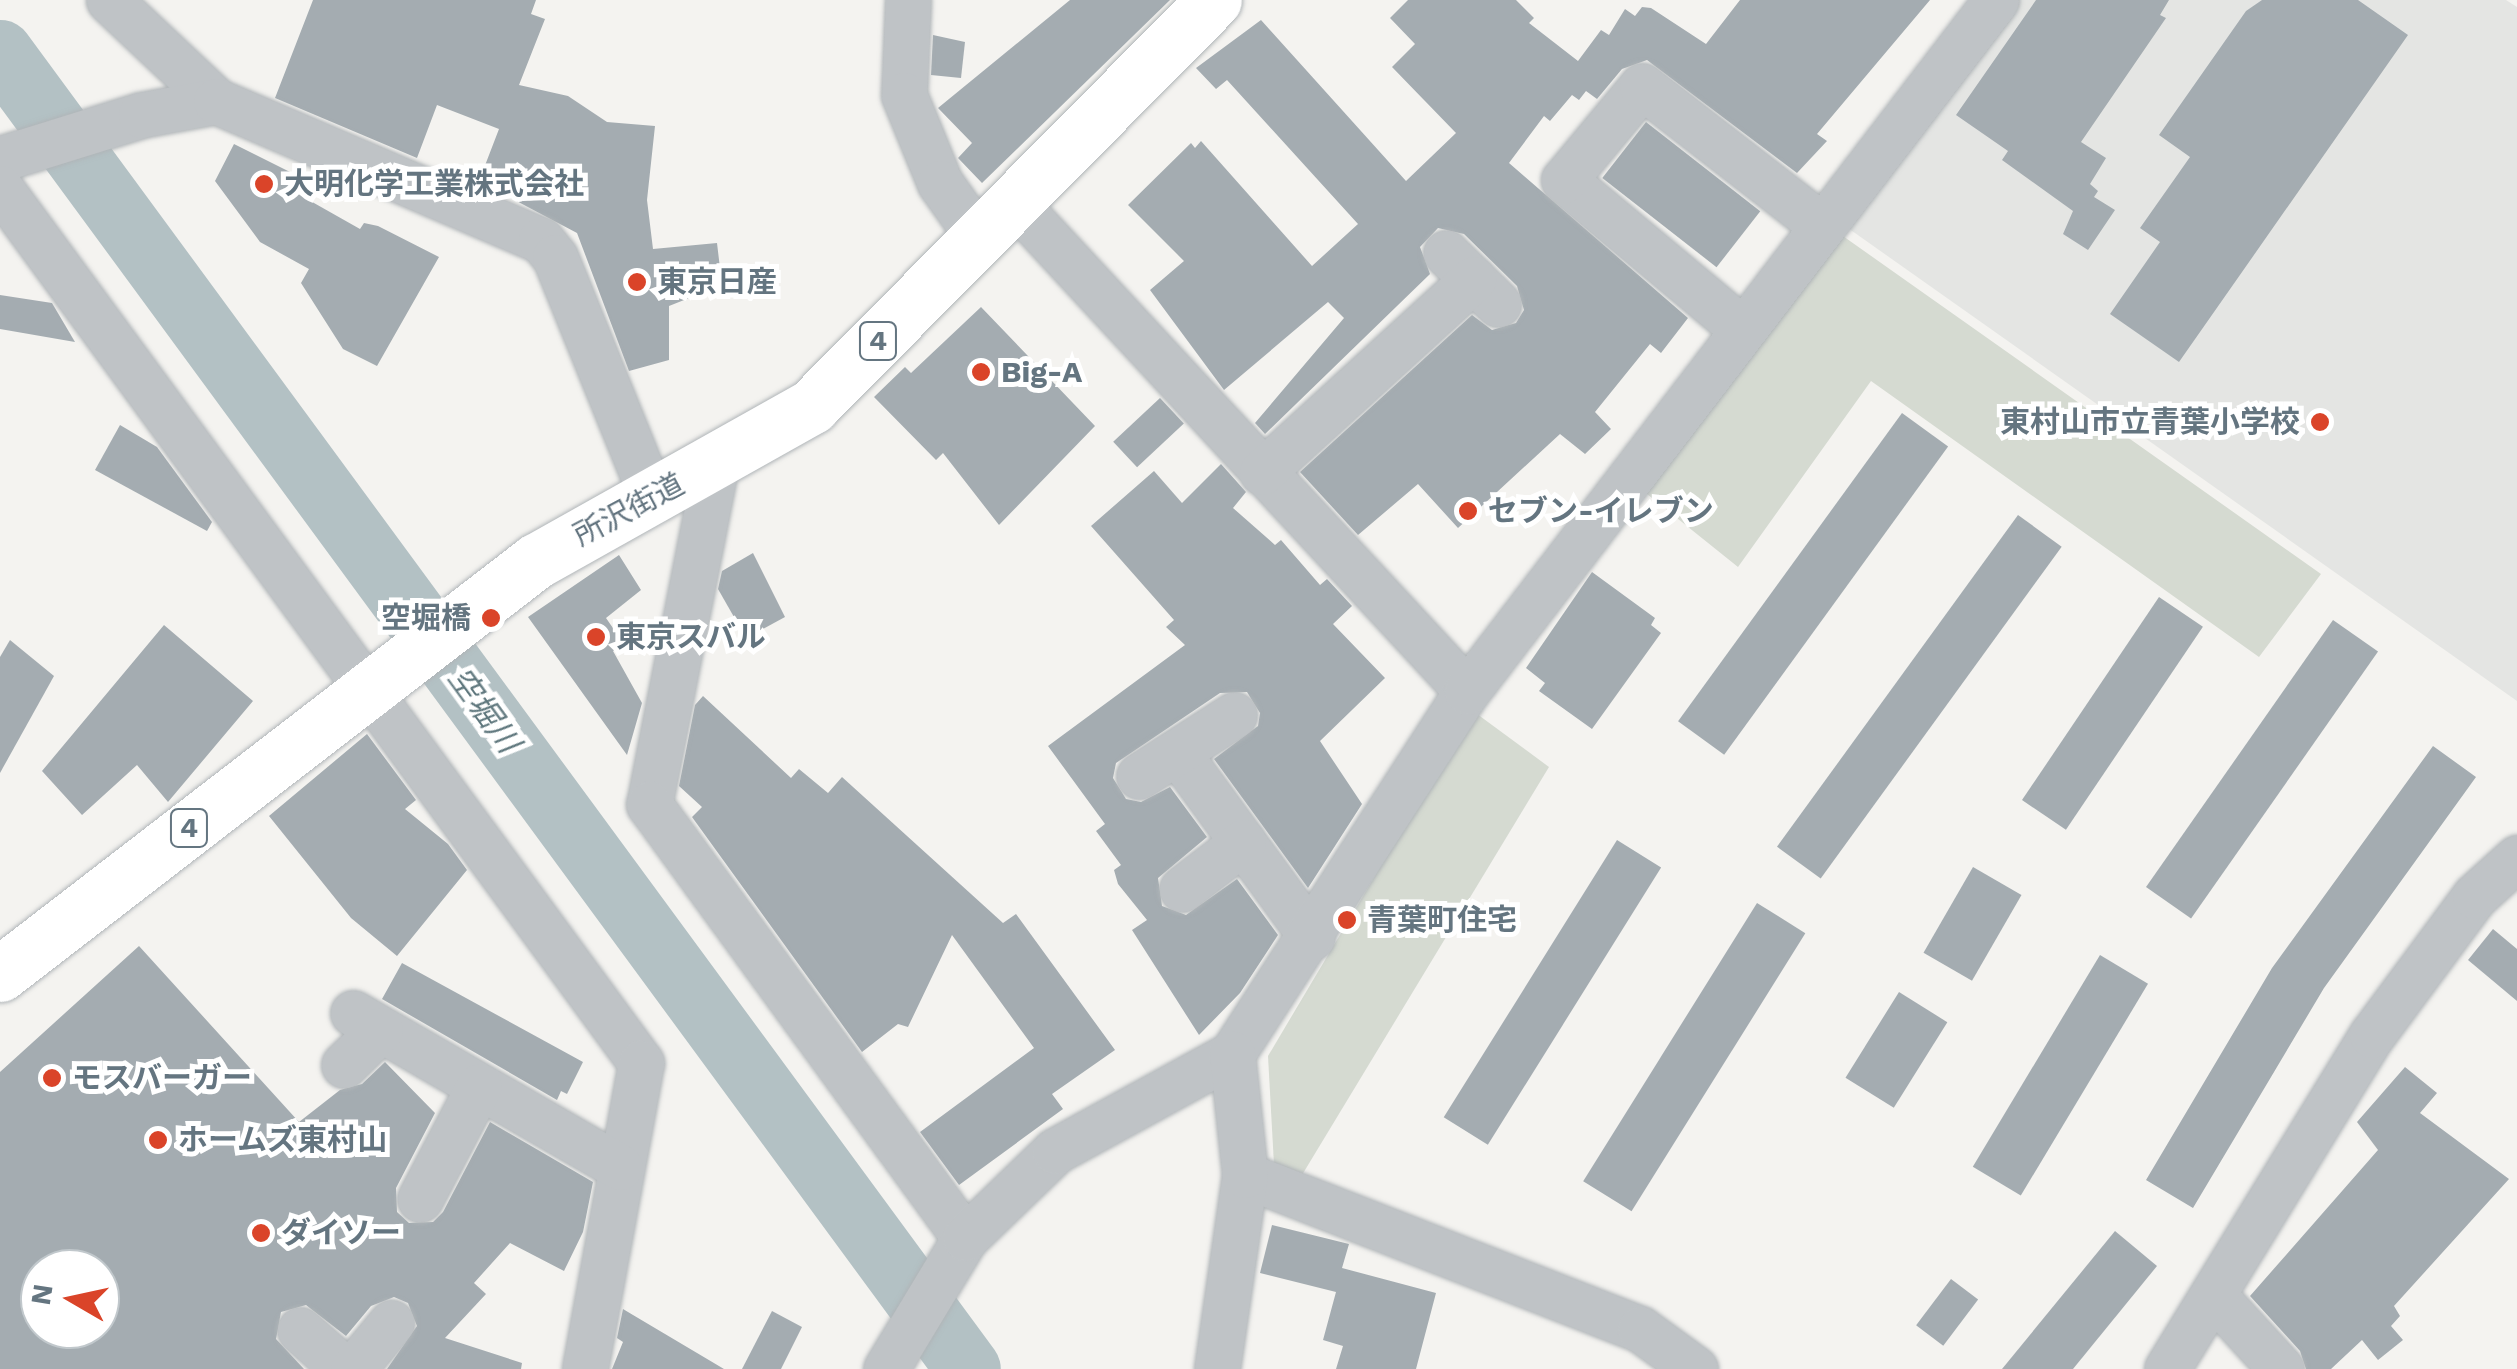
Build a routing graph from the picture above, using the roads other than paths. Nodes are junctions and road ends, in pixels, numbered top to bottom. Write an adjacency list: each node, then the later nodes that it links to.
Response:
1 (109, 0): 5 (street)
2 (908, 0): 8 (street)
3 (1214, 0): 8 (main road, 所沢街道 / 4)
4 (1996, 0): 9 (street)
5 (216, 101): 6 (street); 14 (street)
6 (0, 158)
7 (0, 188): 15 (street)
8 (997, 221): 12 (main road, 所沢街道 / 4); 13 (street)
9 (1820, 224): 11 (street); 11 (street)
10 (1472, 279): 13 (street)
11 (1741, 328): 16 (street)
12 (716, 464): 14 (main road, 所沢街道 / 4); 32 (street)
13 (1262, 472): 16 (street)
14 (652, 497): 15 (main road, 所沢街道 / 4)
15 (371, 685): 25 (main road, 所沢街道 / 4); 29 (street)
16 (1467, 690): 24 (street)
17 (1234, 715): 18 (street)
18 (1176, 752): 19 (street); 20 (street)
19 (1139, 776)
20 (1242, 842): 22 (street); 24 (street)
21 (2517, 858): 23 (street)
22 (1182, 889)
23 (2496, 899): 33 (street)
24 (1312, 936): 26 (street)
25 (0, 974)
26 (1232, 1054): 30 (street); 32 (street)
27 (344, 1064): 28 (street)
28 (479, 1086): 29 (street); 31 (street)
29 (620, 1167): 36 (street)
30 (1246, 1174): 40 (street); 41 (street)
31 (420, 1199)
32 (958, 1248): 39 (street)
33 (2214, 1297): 42 (street); 43 (street)
34 (391, 1323): 38 (street)
35 (300, 1330): 37 (street)
36 (598, 1363)
37 (344, 1369)
38 (353, 1369)
39 (886, 1369)
40 (1217, 1369)
41 (1694, 1369)
42 (2166, 1369)
43 (2282, 1369)

